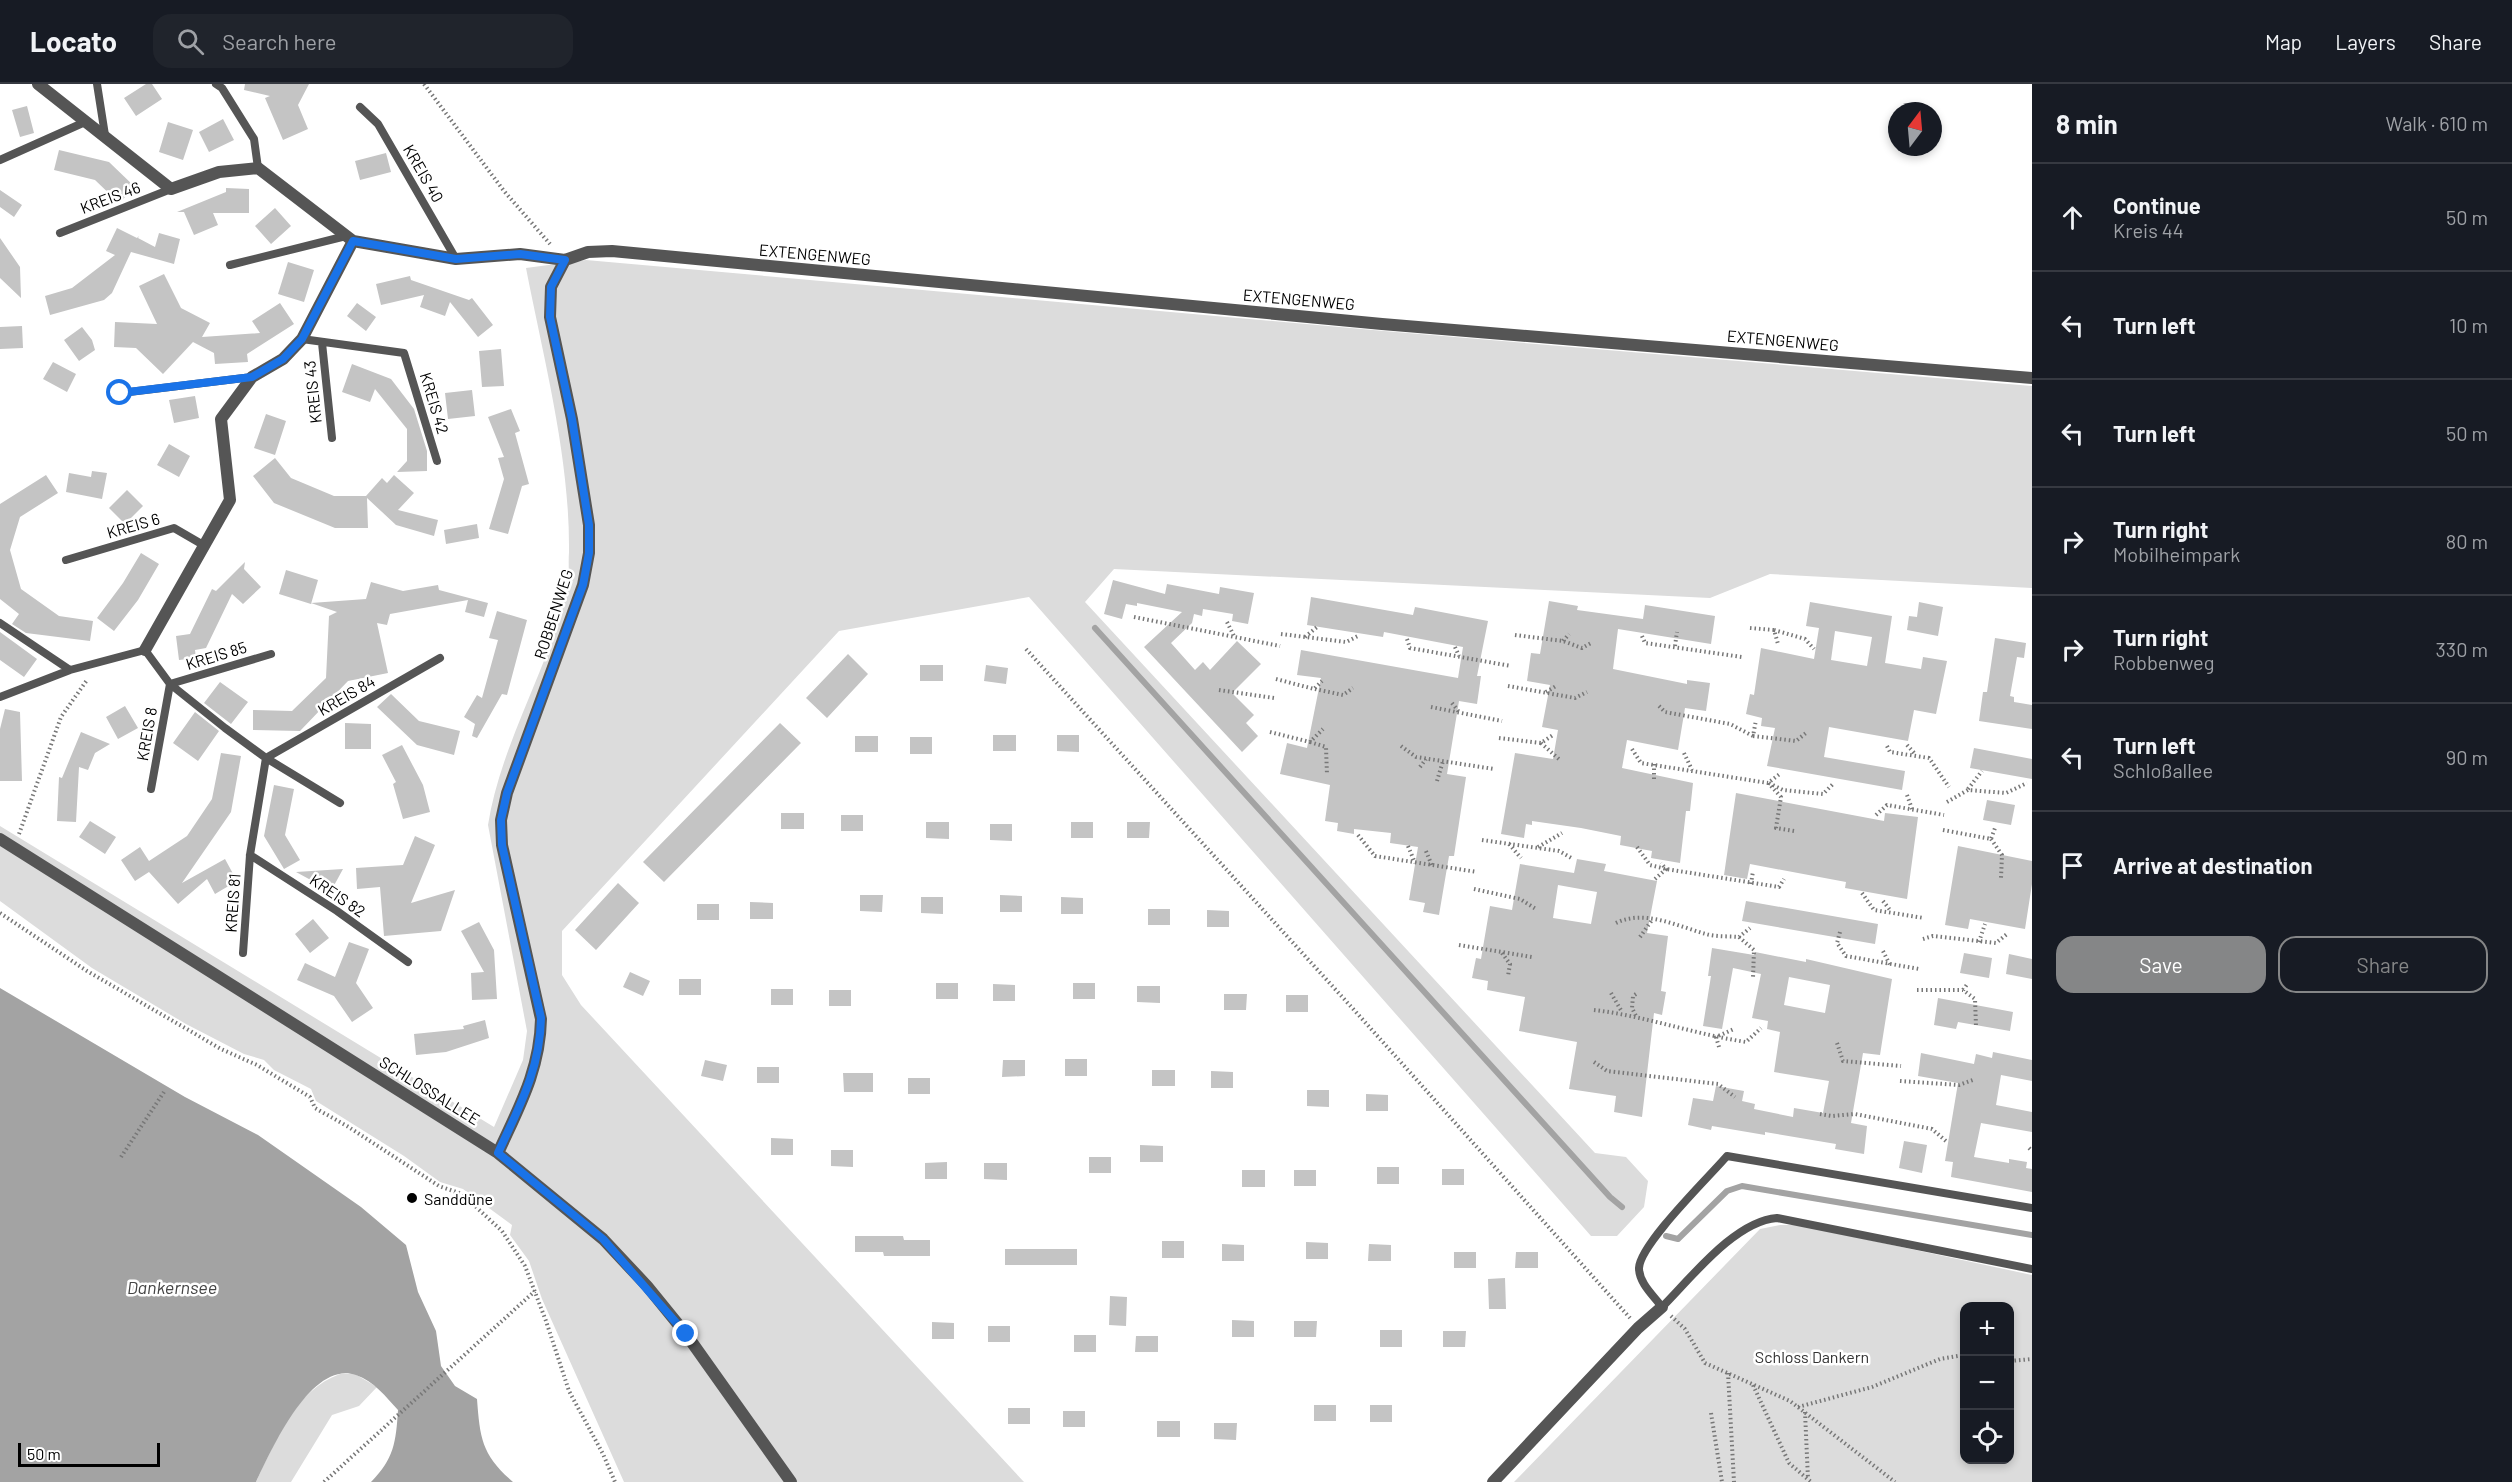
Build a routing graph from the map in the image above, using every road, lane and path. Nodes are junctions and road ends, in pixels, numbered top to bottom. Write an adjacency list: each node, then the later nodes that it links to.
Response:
1 (38, 84): 6 (street)
2 (97, 84): 7 (lane)
3 (216, 84): 9 (lane)
4 (424, 84): 14 (path)
5 (360, 107): 13 (lane, KREIS 40)
6 (85, 122): 7 (street); 8 (lane)
7 (105, 135): 10 (street)
8 (0, 160)
9 (258, 168): 10 (street); 12 (street)
10 (171, 189): 11 (lane, KREIS 46)
11 (60, 233)
12 (349, 238): 13 (street); 15 (lane); 16 (street)
13 (456, 259): 14 (street)
14 (565, 260): 19 (street, EXTENGENWEG); 193 (street, ROBBENWEG)
15 (230, 266)
16 (302, 339): 17 (lane); 18 (street)
17 (322, 343): 21 (lane, KREIS 43); 22 (lane, KREIS 42)
18 (252, 377): 20 (lane); 23 (street)
19 (2032, 378)
20 (120, 393)
21 (332, 438)
22 (437, 461)
23 (205, 546): 24 (lane, KREIS 6); 48 (street)
24 (66, 560)
25 (1134, 617): 37 (path)
26 (1227, 622): 37 (path)
27 (0, 624): 55 (lane)
28 (1317, 627): 38 (path)
29 (1750, 628): 30 (path)
30 (1774, 630): 42 (path); 47 (path)
31 (1677, 632): 44 (path)
32 (1281, 634): 38 (path)
33 (1569, 634): 40 (path)
34 (1515, 635): 40 (path)
35 (1358, 636): 38 (path)
36 (1642, 636): 44 (path)
37 (1234, 637): 43 (path)
38 (1304, 637)
39 (1407, 639): 50 (path)
40 (1563, 641): 41 (path)
41 (1591, 643)
42 (1778, 644)
43 (1280, 646)
44 (1675, 646): 51 (path)
45 (1455, 647): 50 (path)
46 (1026, 649): 199 (path)
47 (1814, 649)
48 (145, 650): 53 (lane); 58 (lane)
49 (271, 654): 58 (lane, KREIS 85)
50 (1459, 657): 54 (path)
51 (1742, 657)
52 (440, 658): 90 (lane, KREIS 84)
53 (97, 664): 55 (lane); 126 (path)
54 (1511, 666)
55 (70, 670): 66 (lane)
56 (1276, 680): 62 (path)
57 (1322, 681): 62 (path)
58 (170, 684): 90 (lane); 107 (lane, KREIS 8)
59 (1508, 686): 64 (path)
60 (1556, 686): 64 (path)
61 (1353, 688): 62 (path)
62 (1314, 689)
63 (1219, 690): 67 (path)
64 (1545, 692): 65 (path)
65 (1587, 692)
66 (0, 697)
67 (1274, 698)
68 (1452, 703): 72 (path)
69 (1659, 706): 73 (path)
70 (1431, 707): 72 (path)
71 (1683, 711): 73 (path)
72 (1460, 712): 75 (path)
73 (1685, 717): 80 (path)
74 (1756, 720): 80 (path)
75 (1502, 721)
76 (1323, 729): 82 (path)
77 (1270, 732): 82 (path)
78 (1806, 733): 80 (path)
79 (1554, 735): 83 (path)
80 (1753, 736)
81 (1499, 738): 83 (path)
82 (1310, 742): 100 (path)
83 (1540, 743): 93 (path)
84 (1401, 746): 91 (path)
85 (1887, 746): 89 (path)
86 (1907, 746): 89 (path)
87 (1632, 749): 94 (path)
88 (1684, 753): 97 (path)
89 (1916, 756): 106 (path)
90 (266, 758): 111 (lane); 129 (lane, KREIS 81)
91 (1427, 759): 92 (path); 95 (path)
92 (1443, 761): 96 (path); 101 (path)
93 (1561, 761)
94 (1654, 764): 97 (path); 102 (path)
95 (1420, 767)
96 (1494, 769)
97 (1692, 771): 103 (path)
98 (1982, 771): 108 (path)
99 (1782, 773): 103 (path)
100 (1328, 775)
101 (1437, 781)
102 (1654, 781)
103 (1768, 783): 105 (path); 116 (path)
104 (2027, 783): 108 (path)
105 (1833, 784)
106 (1949, 788)
107 (151, 789)
108 (1968, 790): 110 (path)
109 (1907, 795): 112 (path)
110 (1947, 802)
111 (340, 803)
112 (1913, 810): 113 (path); 114 (path)
113 (1876, 815)
114 (1944, 815)
115 (1995, 828): 121 (path)
116 (1794, 831)
117 (1943, 831): 121 (path)
118 (1562, 833): 127 (path)
119 (1358, 835): 132 (path)
120 (0, 839): 126 (street, SCHLOSSALLEE)
121 (1991, 839): 138 (path)
122 (1482, 840): 123 (path)
123 (1508, 843): 127 (path); 130 (path)
124 (1408, 846): 132 (path)
125 (1637, 847): 135 (path)
126 (14, 848): 193 (street, SCHLOSSALLEE)
127 (1537, 848): 131 (path)
128 (1426, 851): 134 (path)
129 (250, 855): 162 (lane, KREIS 81); 164 (lane, KREIS 82)
130 (1521, 858)
131 (1573, 859)
132 (1416, 863): 134 (path)
133 (1661, 863): 135 (path)
134 (1432, 866): 137 (path)
135 (1666, 869): 139 (path); 141 (path)
136 (1753, 871): 141 (path)
137 (1477, 872)
138 (2001, 878)
139 (1655, 879)
140 (1784, 879): 141 (path)
141 (1751, 884)
142 (1474, 889): 145 (path)
143 (1862, 893): 146 (path)
144 (1883, 901): 146 (path)
145 (1536, 909)
146 (1890, 911): 148 (path)
147 (0, 913): 197 (path)
148 (1924, 918)
149 (1652, 919): 150 (path); 155 (path); 156 (path)
150 (1616, 923)
151 (1985, 924): 158 (path)
152 (1750, 928): 156 (path)
153 (1840, 932): 165 (path)
154 (2007, 934): 158 (path)
155 (1640, 937)
156 (1738, 937): 168 (path)
157 (1923, 939): 158 (path)
158 (1979, 942)
159 (1459, 945): 161 (path)
160 (1883, 951): 165 (path)
161 (1501, 952): 163 (path); 167 (path)
162 (243, 953)
163 (1532, 957)
164 (408, 962)
165 (1890, 966): 166 (path)
166 (1920, 969)
167 (1508, 976)
168 (1753, 978)
169 (1968, 983): 171 (path)
170 (1917, 990): 171 (path)
171 (1963, 990): 177 (path)
172 (1611, 993): 175 (path)
173 (1636, 994): 176 (path)
174 (1594, 1010): 175 (path)
175 (1622, 1013): 176 (path)
176 (1637, 1017): 180 (path)
177 (1976, 1026)
178 (1761, 1028): 180 (path)
179 (1734, 1029): 180 (path)
180 (1716, 1037): 182 (path)
181 (1838, 1043): 184 (path)
182 (1719, 1047)
183 (1594, 1062): 186 (path)
184 (1901, 1066)
185 (1619, 1067): 186 (path)
186 (1624, 1074): 190 (path)
187 (1972, 1080): 188 (path)
188 (1900, 1081)
189 (164, 1092): 194 (path)
190 (1735, 1097)
191 (1820, 1114): 192 (path)
192 (1947, 1142)
193 (498, 1153): 211 (street, SCHLOSSALLEE)
194 (121, 1157)
195 (2032, 1208): 198 (lane)
196 (2032, 1269): 198 (lane)
197 (535, 1291): 209 (path); 210 (path)
198 (1662, 1307): 199 (street); 203 (path)
199 (1638, 1328): 212 (street)
200 (1960, 1356): 205 (path)
201 (2032, 1359): 202 (path)
202 (2014, 1361)
203 (1728, 1373): 204 (path); 214 (path)
204 (1753, 1385): 205 (path); 208 (path)
205 (1798, 1407): 206 (path)
206 (1805, 1412): 208 (path); 215 (path)
207 (1711, 1413): 213 (path)
208 (1810, 1481)
209 (324, 1482)
210 (615, 1482)
211 (790, 1482)
212 (1493, 1482)
213 (1722, 1482)
214 (1734, 1482)
215 (1895, 1482)

